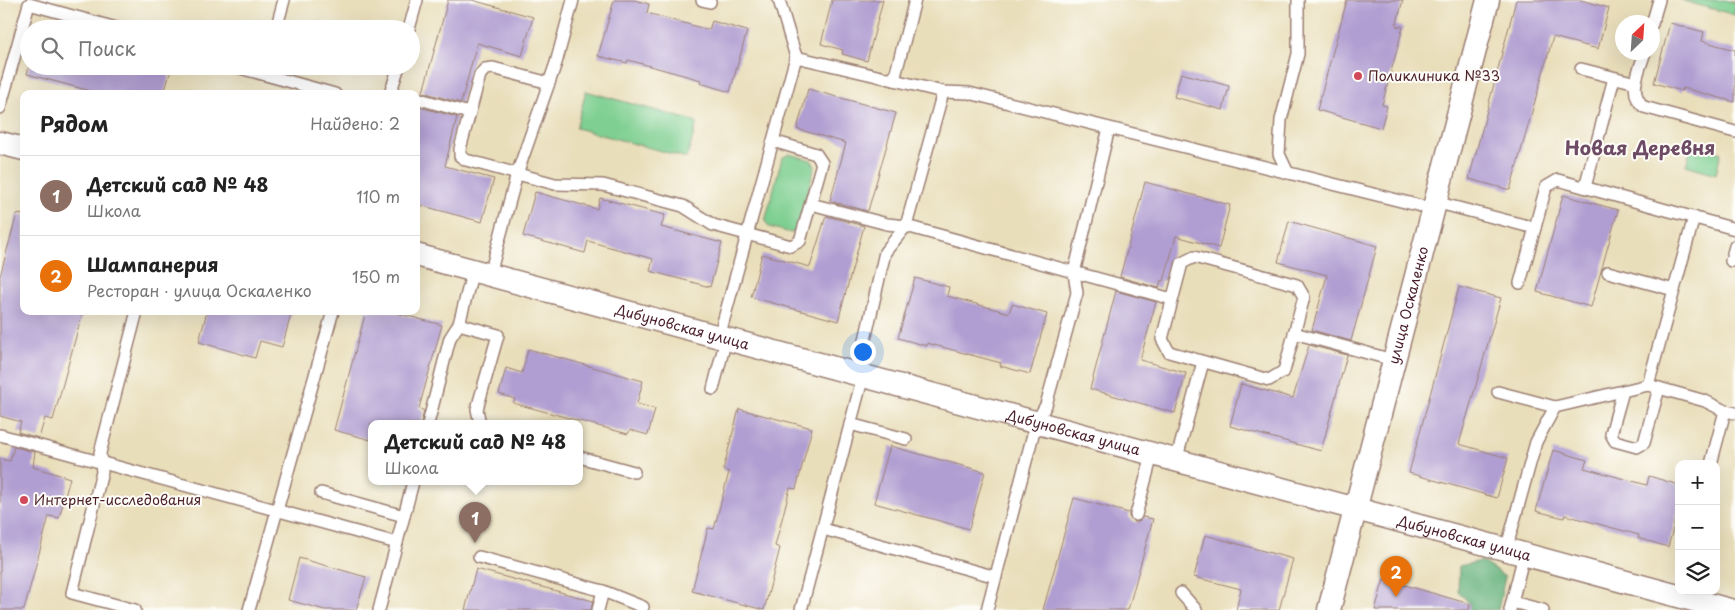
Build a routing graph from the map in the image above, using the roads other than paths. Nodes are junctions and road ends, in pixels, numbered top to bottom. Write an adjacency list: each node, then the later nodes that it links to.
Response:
1 (284, 0): 12 (lane)
2 (417, 0): 13 (lane)
3 (573, 0): 21 (lane)
4 (779, 0): 14 (lane)
5 (914, 0): 20 (lane)
6 (1298, 0): 34 (lane)
7 (1488, 0): 38 (street, улица Оскаленко)
8 (1659, 0): 10 (lane)
9 (24, 2): 11 (lane); 27 (lane)
10 (1655, 15)
11 (88, 20)
12 (278, 20)
13 (411, 20)
14 (796, 58): 20 (lane); 31 (lane)
15 (1643, 60): 22 (lane)
16 (1581, 69): 19 (lane)
17 (280, 75): 23 (lane)
18 (397, 75): 24 (lane)
19 (1614, 78): 22 (lane); 36 (lane)
20 (894, 80): 25 (lane)
21 (549, 83): 28 (lane); 35 (lane)
22 (1636, 84): 30 (lane)
23 (323, 90)
24 (395, 90)
25 (943, 92): 29 (lane); 40 (lane)
26 (420, 99): 28 (lane)
27 (0, 108)
28 (469, 113): 35 (lane)
29 (1109, 128): 34 (lane); 48 (lane)
30 (1735, 132)
31 (773, 141): 37 (lane); 43 (lane)
32 (0, 143): 33 (street)
33 (20, 148)
34 (1288, 173): 38 (lane)
35 (517, 174): 43 (lane); 47 (lane)
36 (1585, 187): 39 (lane); 41 (lane)
37 (810, 204): 40 (lane); 43 (lane)
38 (1434, 205): 41 (lane); 58 (street, улица Оскаленко)
39 (1694, 217): 42 (lane); 51 (lane)
40 (906, 226): 48 (lane); 60 (lane)
41 (1535, 228): 50 (lane)
42 (1735, 228)
43 (747, 234): 57 (lane)
44 (1735, 246): 46 (lane)
45 (420, 256): 47 (street, Дибуновская улица)
46 (1731, 261)
47 (481, 272): 55 (lane); 57 (street, Дибуновская улица)
48 (1074, 272): 52 (lane); 69 (lane)
49 (1608, 272): 51 (lane)
50 (1520, 283)
51 (1674, 290): 61 (lane)
52 (1172, 299): 56 (lane); 59 (lane)
53 (137, 315): 77 (lane)
54 (332, 315): 82 (lane)
55 (459, 324): 67 (lane); 68 (lane)
56 (1294, 333): 58 (lane); 59 (lane)
57 (722, 338): 60 (street, Дибуновская улица); 62 (lane)
58 (1393, 360): 81 (street, улица Оскаленко)
59 (1203, 362): 76 (lane)
60 (860, 376): 69 (street, Дибуновская улица); 70 (lane)
61 (1654, 387): 63 (lane); 63 (lane); 66 (lane)
62 (713, 389)
63 (1623, 391): 65 (lane)
64 (1498, 392): 65 (lane)
65 (1555, 407): 87 (lane)
66 (1730, 412): 75 (lane)
67 (429, 420)
68 (479, 420)
69 (1036, 423): 73 (street, Дибуновская улица); 89 (lane)
70 (850, 424): 72 (lane); 85 (lane)
71 (0, 435): 77 (lane)
72 (906, 439)
73 (1152, 455): 76 (street, Дибуновская улица); 83 (lane)
74 (583, 458): 78 (lane)
75 (1712, 460)
76 (1176, 461): 81 (street, Дибуновская улица)
77 (101, 462): 82 (lane); 95 (lane)
78 (634, 472)
79 (412, 485): 84 (lane)
80 (321, 493): 84 (lane)
81 (1355, 509): 87 (street, Дибуновская улица); 102 (street, улица Оскаленко)
82 (277, 511): 86 (lane); 96 (lane)
83 (1136, 515)
84 (404, 516): 86 (lane)
85 (822, 529): 89 (lane); 99 (lane)
86 (397, 544): 97 (lane)
87 (1515, 552): 92 (street, Дибуновская улица); 93 (lane)
88 (479, 557): 90 (lane)
89 (996, 577): 100 (lane)
90 (603, 591): 94 (lane); 98 (lane)
91 (1181, 593): 101 (lane)
92 (1680, 596): 104 (street, Дибуновская улица)
93 (1511, 606): 103 (lane)
94 (642, 607)
95 (135, 610)
96 (249, 610)
97 (380, 610)
98 (598, 610)
99 (801, 610)
100 (987, 610)
101 (1196, 610)
102 (1328, 610)
103 (1543, 610)
104 (1730, 610)

